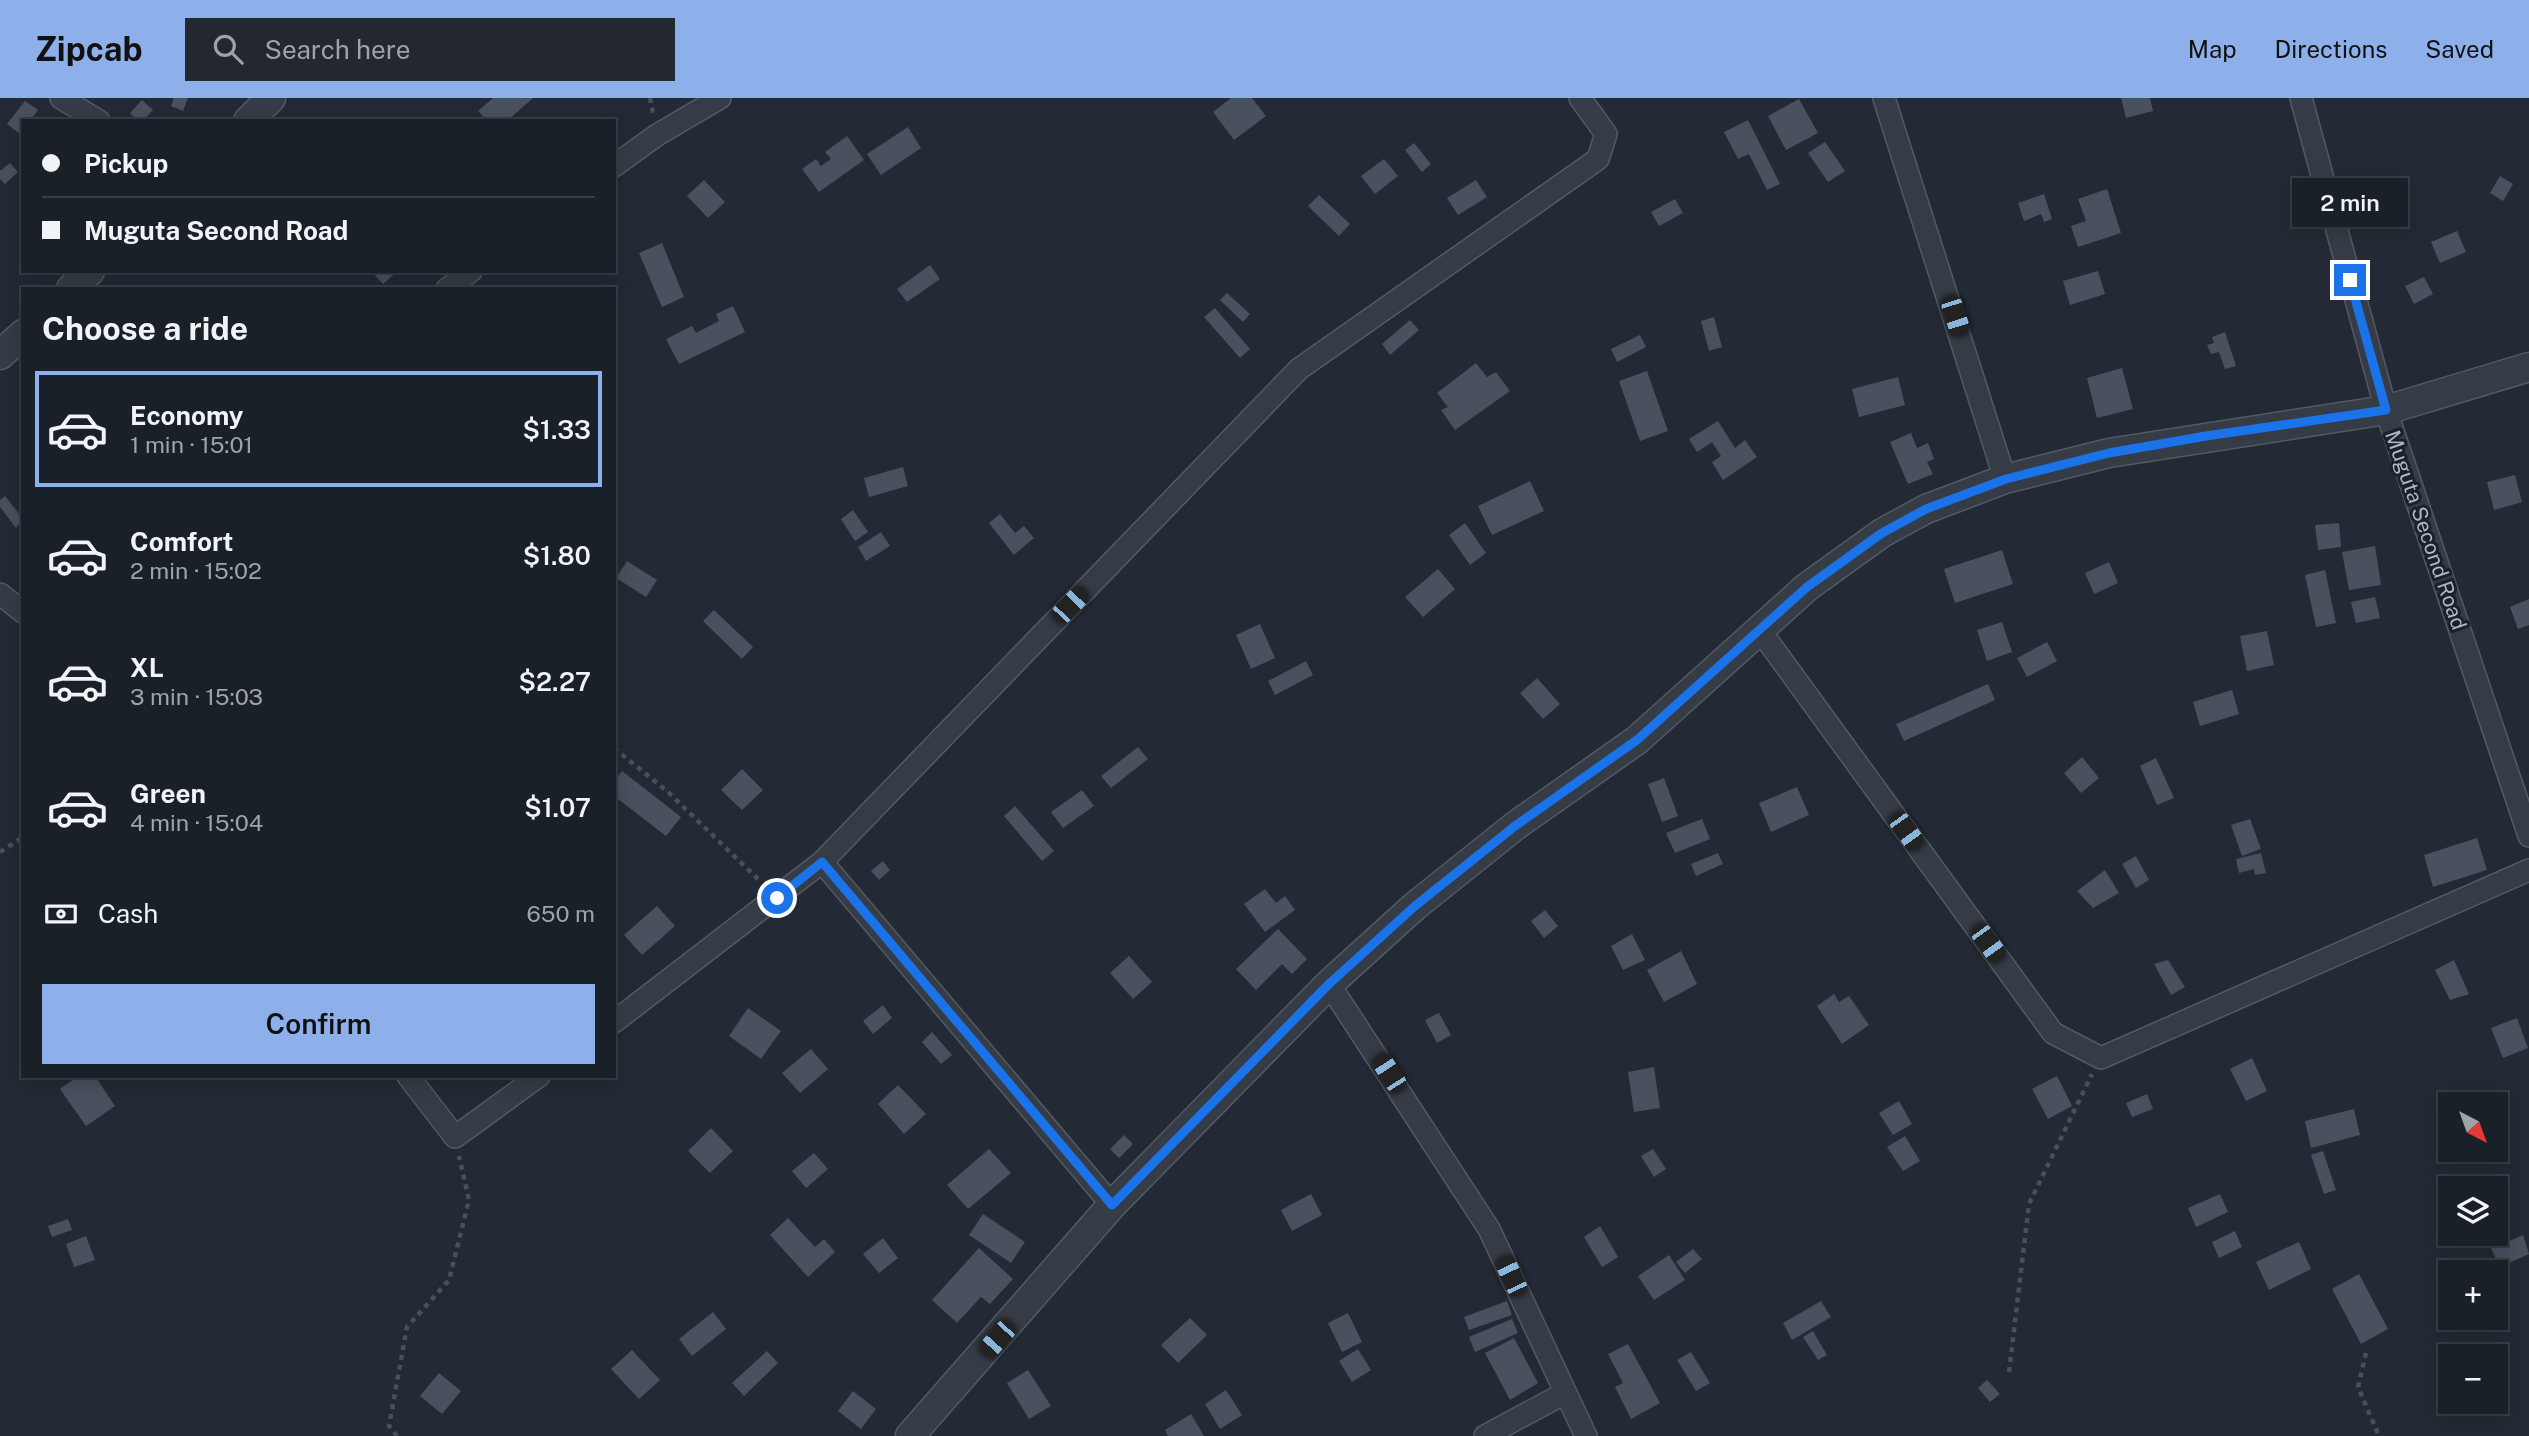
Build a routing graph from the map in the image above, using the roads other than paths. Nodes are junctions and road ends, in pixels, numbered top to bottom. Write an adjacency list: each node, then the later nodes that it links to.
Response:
1 (61, 98): 7 (street)
2 (271, 98): 8 (street)
3 (720, 98): 9 (street)
4 (1580, 98): 23 (street)
5 (1884, 98): 18 (street)
6 (2301, 98): 17 (street, Muguta Second Road)
7 (96, 119)
8 (250, 119)
9 (616, 165)
10 (88, 273): 12 (street)
11 (468, 273): 13 (street)
12 (73, 287)
13 (450, 287)
14 (21, 336): 15 (street)
15 (0, 355)
16 (2529, 367): 17 (street)
17 (2386, 410): 18 (street); 22 (street, Muguta Second Road)
18 (2006, 479): 21 (street)
19 (0, 594): 20 (street)
20 (21, 610)
21 (1759, 629): 24 (street); 25 (street)
22 (2529, 836)
23 (822, 862): 26 (street); 29 (street)
24 (2529, 870)
25 (1329, 984): 29 (street); 30 (street)
26 (616, 1020)
27 (410, 1078): 28 (street)
28 (536, 1078)
29 (1112, 1205): 31 (street)
30 (1564, 1393): 32 (street); 33 (street)
31 (909, 1436)
32 (1485, 1436)
33 (1586, 1436)

